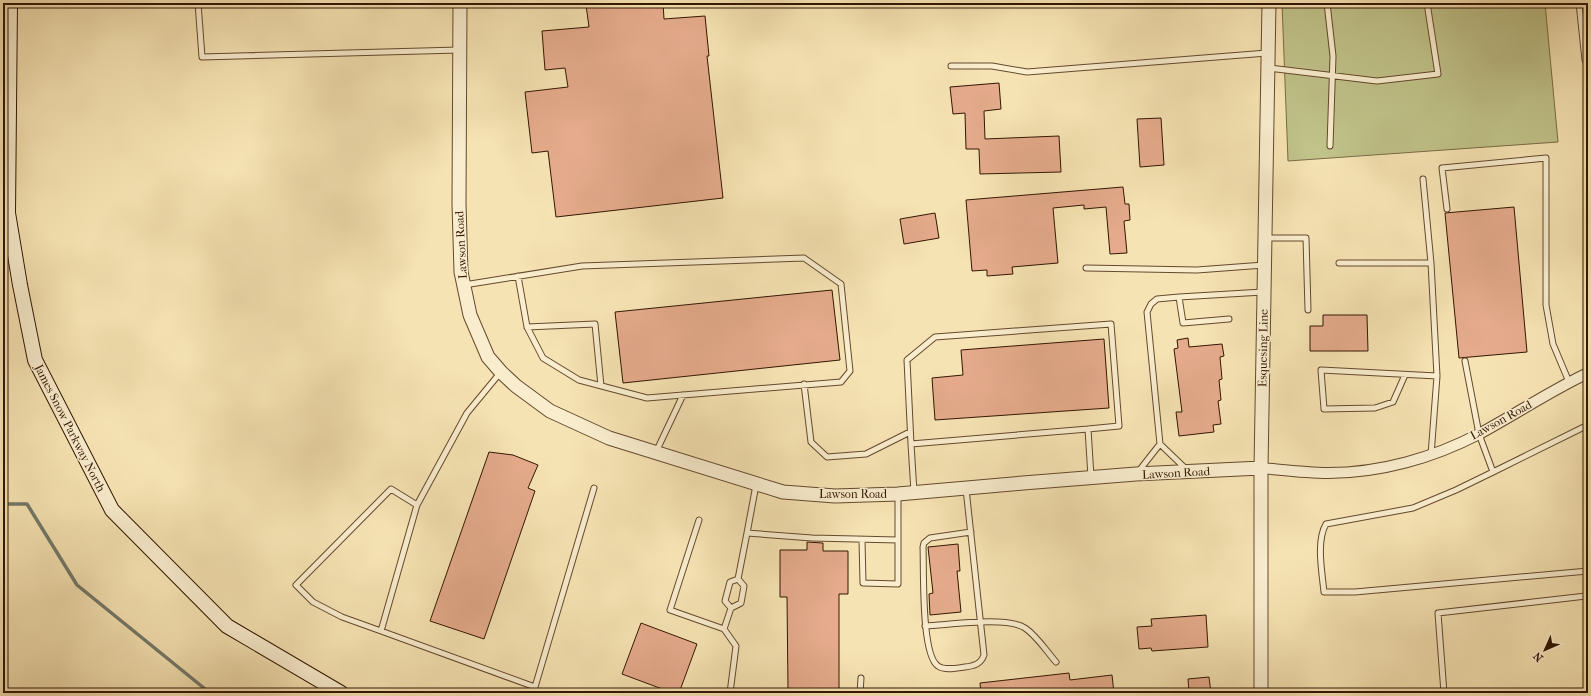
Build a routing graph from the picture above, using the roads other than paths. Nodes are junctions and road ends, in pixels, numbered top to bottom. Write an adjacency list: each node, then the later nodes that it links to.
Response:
1 (10, 3): 72 (main road, James Snow Parkway North)
2 (198, 3): 8 (lane)
3 (460, 3): 8 (street, Lawson Road)
4 (1269, 3): 9 (street, Esquesing Line)
5 (1327, 3): 13 (lane)
6 (1427, 3): 13 (lane)
7 (1579, 3): 10 (lane)
8 (460, 50): 23 (street, Lawson Road)
9 (1268, 53): 11 (lane); 12 (street, Esquesing Line)
10 (1588, 65)
11 (951, 66)
12 (1268, 68): 13 (lane); 17 (street, Esquesing Line)
13 (1332, 76): 14 (lane)
14 (1330, 146)
15 (1423, 179): 19 (lane)
16 (1447, 209): 34 (lane)
17 (1265, 238): 20 (street, Esquesing Line); 26 (lane)
18 (1339, 263): 19 (lane)
19 (1431, 263): 33 (lane)
20 (1265, 265): 21 (lane); 24 (street, Esquesing Line)
21 (1086, 268)
22 (518, 276): 23 (lane); 28 (lane); 35 (lane)
23 (464, 285): 30 (street, Lawson Road)
24 (1264, 292): 25 (lane); 46 (street, Esquesing Line)
25 (1179, 297): 27 (lane); 43 (lane)
26 (1308, 310)
27 (1229, 319)
28 (527, 327): 36 (lane); 36 (lane)
29 (1465, 361): 41 (lane)
30 (501, 372): 44 (street, Lawson Road); 56 (lane)
31 (1588, 373): 34 (street, Lawson Road)
32 (1404, 375): 32 (lane); 33 (lane)
33 (1437, 376): 45 (lane)
34 (1569, 382): 41 (street, Lawson Road)
35 (804, 384): 37 (lane); 40 (lane)
36 (601, 386): 37 (lane)
37 (684, 395): 44 (lane)
38 (1588, 425): 48 (lane)
39 (1088, 428): 40 (lane); 42 (lane); 50 (lane)
40 (910, 432): 42 (lane)
41 (1478, 434): 45 (street, Lawson Road); 48 (lane)
42 (910, 444): 54 (lane)
43 (1160, 444): 47 (lane); 49 (lane)
44 (656, 453): 51 (street, Lawson Road)
45 (1431, 455): 46 (street, Lawson Road)
46 (1261, 468): 47 (street, Lawson Road); 75 (street, Esquesing Line)
47 (1190, 472): 49 (street, Lawson Road)
48 (1493, 472): 62 (lane)
49 (1136, 474): 50 (street, Lawson Road)
50 (1091, 478): 53 (street, Lawson Road)
51 (756, 485): 55 (street, Lawson Road); 59 (lane)
52 (594, 488): 69 (lane)
53 (966, 488): 54 (street, Lawson Road); 58 (lane)
54 (914, 493): 55 (street, Lawson Road)
55 (898, 494): 61 (lane)
56 (417, 505): 69 (lane); 69 (lane)
57 (699, 520): 68 (lane)
58 (971, 532): 66 (lane); 67 (lane)
59 (747, 533): 60 (lane); 63 (lane)
60 (862, 540): 61 (lane); 61 (lane)
61 (898, 540)
62 (1588, 571)
63 (738, 579): 64 (lane); 64 (lane)
64 (731, 608): 68 (lane)
65 (1588, 617): 76 (lane)
66 (981, 623): 67 (lane); 67 (lane); 70 (lane)
67 (925, 626)
68 (724, 629): 73 (lane)
69 (381, 631)
70 (1056, 662)
71 (861, 678): 74 (lane)
72 (341, 693)
73 (730, 693)
74 (860, 693)
75 (1261, 693)
76 (1444, 693)

